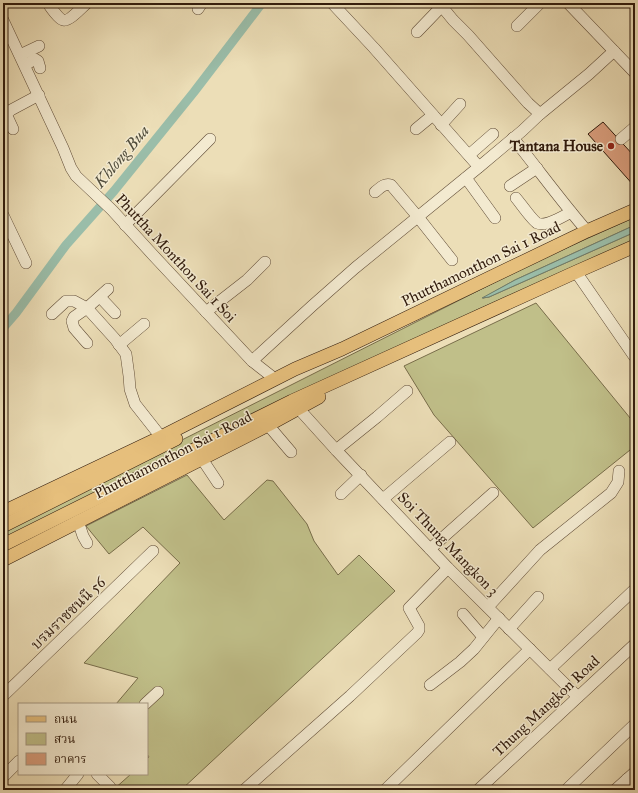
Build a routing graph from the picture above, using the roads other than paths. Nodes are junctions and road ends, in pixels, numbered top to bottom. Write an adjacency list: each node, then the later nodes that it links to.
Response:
1 (48, 3): 2 (street)
2 (87, 3)
3 (332, 3): 18 (street)
4 (540, 3): 8 (street)
5 (441, 5): 9 (street); 17 (street)
6 (574, 5): 11 (street)
7 (3, 20): 12 (street, Phuttha Monthon Sai 1 Soi)
8 (517, 26)
9 (417, 32)
10 (39, 46): 12 (street)
11 (614, 51): 14 (street); 17 (street)
12 (22, 60): 13 (street); 15 (street, Phuttha Monthon Sai 1 Soi)
13 (40, 68)
14 (635, 73)
15 (39, 96): 21 (street); 39 (street, Phuttha Monthon Sai 1 Soi)
16 (460, 104): 19 (street)
17 (540, 114): 24 (street)
18 (433, 115): 19 (street); 22 (street)
19 (442, 125): 27 (street)
20 (635, 127): 26 (street)
21 (13, 129)
22 (416, 129)
23 (493, 134): 27 (street)
24 (513, 138): 28 (street); 29 (street)
25 (210, 139): 39 (street)
26 (621, 139)
27 (469, 155): 28 (street)
28 (479, 167): 30 (street)
29 (537, 168): 31 (street); 35 (street)
30 (466, 178): 37 (street); 38 (street)
31 (510, 186)
32 (375, 192): 37 (street)
33 (516, 198): 35 (street)
34 (635, 210): 40 (main road, Phutthamonthon Sai 1 Road)
35 (571, 212): 40 (street)
36 (3, 215): 44 (street)
37 (418, 217): 42 (street); 55 (street)
38 (495, 218)
39 (125, 225): 47 (street, Phuttha Monthon Sai 1 Soi)
40 (587, 231): 53 (main road, Phutthamonthon Sai 1 Road)
41 (635, 246): 45 (main road, Phutthamonthon Sai 1 Road)
42 (452, 260)
43 (265, 262): 47 (street)
44 (26, 263)
45 (576, 272): 54 (street); 56 (main road, Phutthamonthon Sai 1 Road)
46 (87, 308): 48 (street); 49 (street); 51 (street); 52 (street)
47 (206, 312): 55 (street, Phuttha Monthon Sai 1 Soi)
48 (115, 313)
49 (52, 314)
50 (144, 324): 52 (street)
51 (87, 343)
52 (119, 345): 61 (street)
53 (342, 349): 57 (main road, Phutthamonthon Sai 1 Road); 61 (main road, Phutthamonthon Sai 1 Road)
54 (634, 356)
55 (252, 361): 57 (street, Phuttha Monthon Sai 1 Soi)
56 (354, 374): 59 (main road, Phutthamonthon Sai 1 Road); 76 (main road, Phutthamonthon Sai 1 Road)
57 (275, 379): 61 (main road, Phutthamonthon Sai 1 Road)
58 (406, 391): 63 (street)
59 (299, 409): 60 (main road, Phutthamonthon Sai 1 Road); 63 (street, Soi Thung Mangkon 3)
60 (268, 426): 64 (street); 65 (main road, Phutthamonthon Sai 1 Road)
61 (161, 442): 72 (main road, Phutthamonthon Sai 1 Road); 74 (main road, Phutthamonthon Sai 1 Road)
62 (450, 442): 71 (street)
63 (336, 450): 67 (street, Soi Thung Mangkon 3)
64 (291, 452)
65 (202, 459): 68 (street); 73 (main road, Phutthamonthon Sai 1 Road)
66 (618, 471): 83 (street)
67 (361, 475): 70 (street); 71 (street, Soi Thung Mangkon 3)
68 (218, 483)
69 (493, 493): 77 (street)
70 (341, 494)
71 (383, 499): 77 (street, Soi Thung Mangkon 3)
72 (3, 512)
73 (78, 521): 75 (street); 79 (main road, Phutthamonthon Sai 1 Road)
74 (3, 526)
75 (87, 543)
76 (3, 544)
77 (430, 549): 80 (street, Soi Thung Mangkon 3)
78 (153, 552): 93 (street, บรมราชชนนี 56)
79 (3, 560)
80 (448, 568): 83 (street, Soi Thung Mangkon 3); 105 (street)
81 (635, 589): 90 (street)
82 (538, 597): 86 (street)
83 (488, 607): 85 (street, Soi Thung Mangkon 3)
84 (462, 614): 87 (street)
85 (499, 618): 86 (street, Soi Thung Mangkon 3); 87 (street)
86 (509, 629): 89 (street, Soi Thung Mangkon 3)
87 (483, 637): 91 (street)
88 (635, 644): 94 (street, Thung Mangkon Road)
89 (530, 649): 90 (street, Soi Thung Mangkon 3); 106 (street)
90 (550, 669): 94 (street, Soi Thung Mangkon 3)
91 (430, 685)
92 (158, 692): 95 (street)
93 (3, 696)
94 (578, 697): 107 (street, Thung Mangkon Road)
95 (146, 703)
96 (635, 724): 108 (street)
97 (18, 763): 101 (street)
98 (77, 775): 104 (street)
99 (98, 775): 102 (street)
100 (631, 775): 103 (street); 109 (street)
101 (3, 777)
102 (110, 787)
103 (635, 787)
104 (65, 790)
105 (244, 790)
106 (386, 790)
107 (478, 790)
108 (566, 790)
109 (615, 790)

